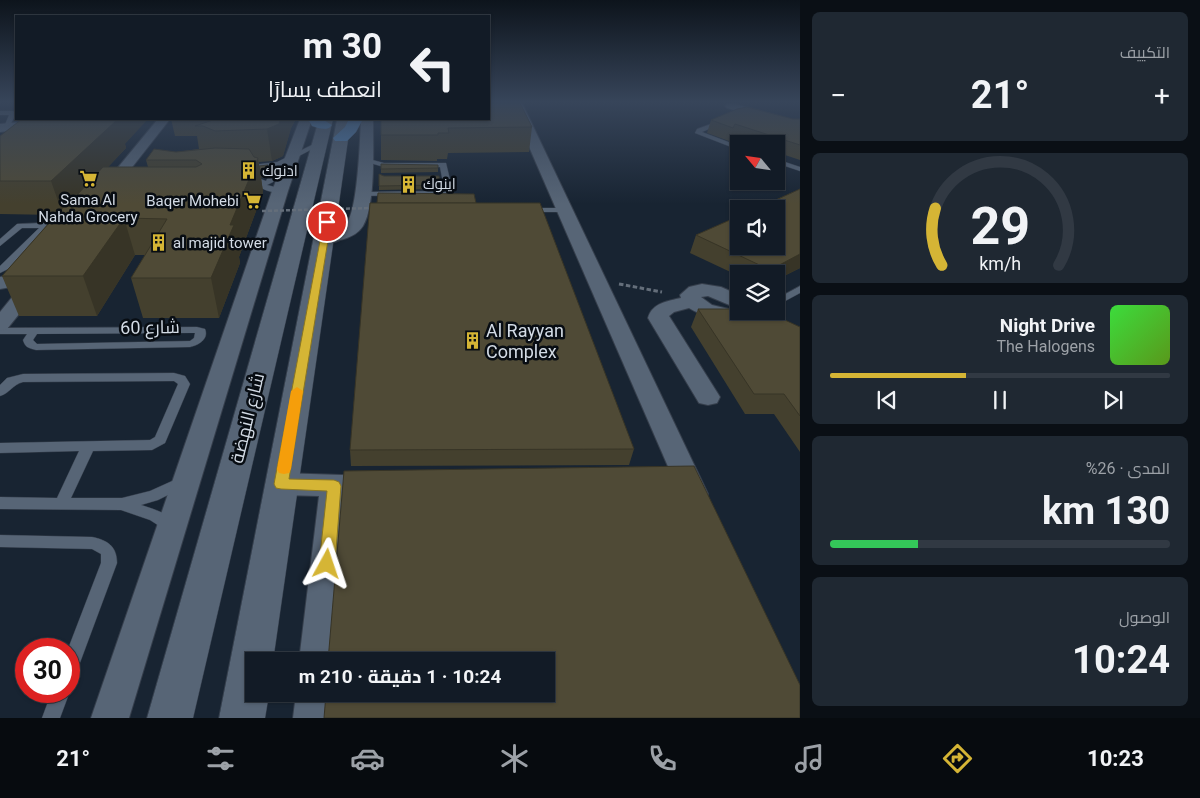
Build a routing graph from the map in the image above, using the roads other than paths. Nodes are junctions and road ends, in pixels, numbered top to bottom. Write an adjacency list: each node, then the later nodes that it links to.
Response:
1 (312, 136): 19 (street); 26 (main road, شارع النهضة); 58 (main road, شارع النهضة)
2 (22, 137): 8 (street)
3 (150, 137): 21 (street)
4 (311, 137): 13 (lane)
5 (366, 137): 10 (street)
6 (528, 137): 23 (street)
7 (704, 137): 9 (lane)
8 (15, 142)
9 (730, 145)
10 (365, 160): 12 (lane); 20 (street)
11 (785, 164): 14 (lane)
12 (384, 165): 16 (lane); 18 (lane)
13 (245, 167)
14 (800, 169)
15 (437, 176): 16 (lane)
16 (446, 176): 18 (lane)
17 (243, 177): 19 (lane)
18 (386, 186): 20 (lane)
19 (271, 188): 42 (street)
20 (362, 194): 26 (street)
21 (102, 199)
22 (516, 210): 23 (lane)
23 (564, 210): 46 (street)
24 (47, 225): 25 (lane); 27 (lane); 28 (lane)
25 (73, 230)
26 (324, 239): 43 (main road, شارع النهضة)
27 (0, 244)
28 (0, 270)
29 (0, 283): 35 (street)
30 (800, 289): 33 (lane)
31 (730, 298): 32 (street)
32 (693, 301): 34 (street); 39 (street)
33 (785, 301)
34 (730, 308)
35 (0, 325)
36 (34, 330): 36 (lane, شارع 60); 37 (lane, شارع 60)
37 (0, 331)
38 (0, 392): 40 (lane)
39 (708, 397)
40 (88, 447): 41 (lane); 48 (lane)
41 (0, 448)
42 (188, 477): 49 (lane); 50 (street)
43 (281, 484): 44 (street); 59 (main road, شارع النهضة)
44 (334, 486): 45 (street); 53 (street)
45 (394, 487)
46 (687, 501)
47 (0, 503): 48 (lane)
48 (61, 504): 49 (lane)
49 (122, 504): 50 (lane)
50 (172, 526): 57 (street)
51 (0, 542): 52 (lane)
52 (80, 641)
53 (318, 652)
54 (313, 702): 60 (street)
55 (57, 703): 56 (lane)
56 (51, 718)
57 (110, 718)
58 (170, 718)
59 (242, 718)
60 (312, 718)

